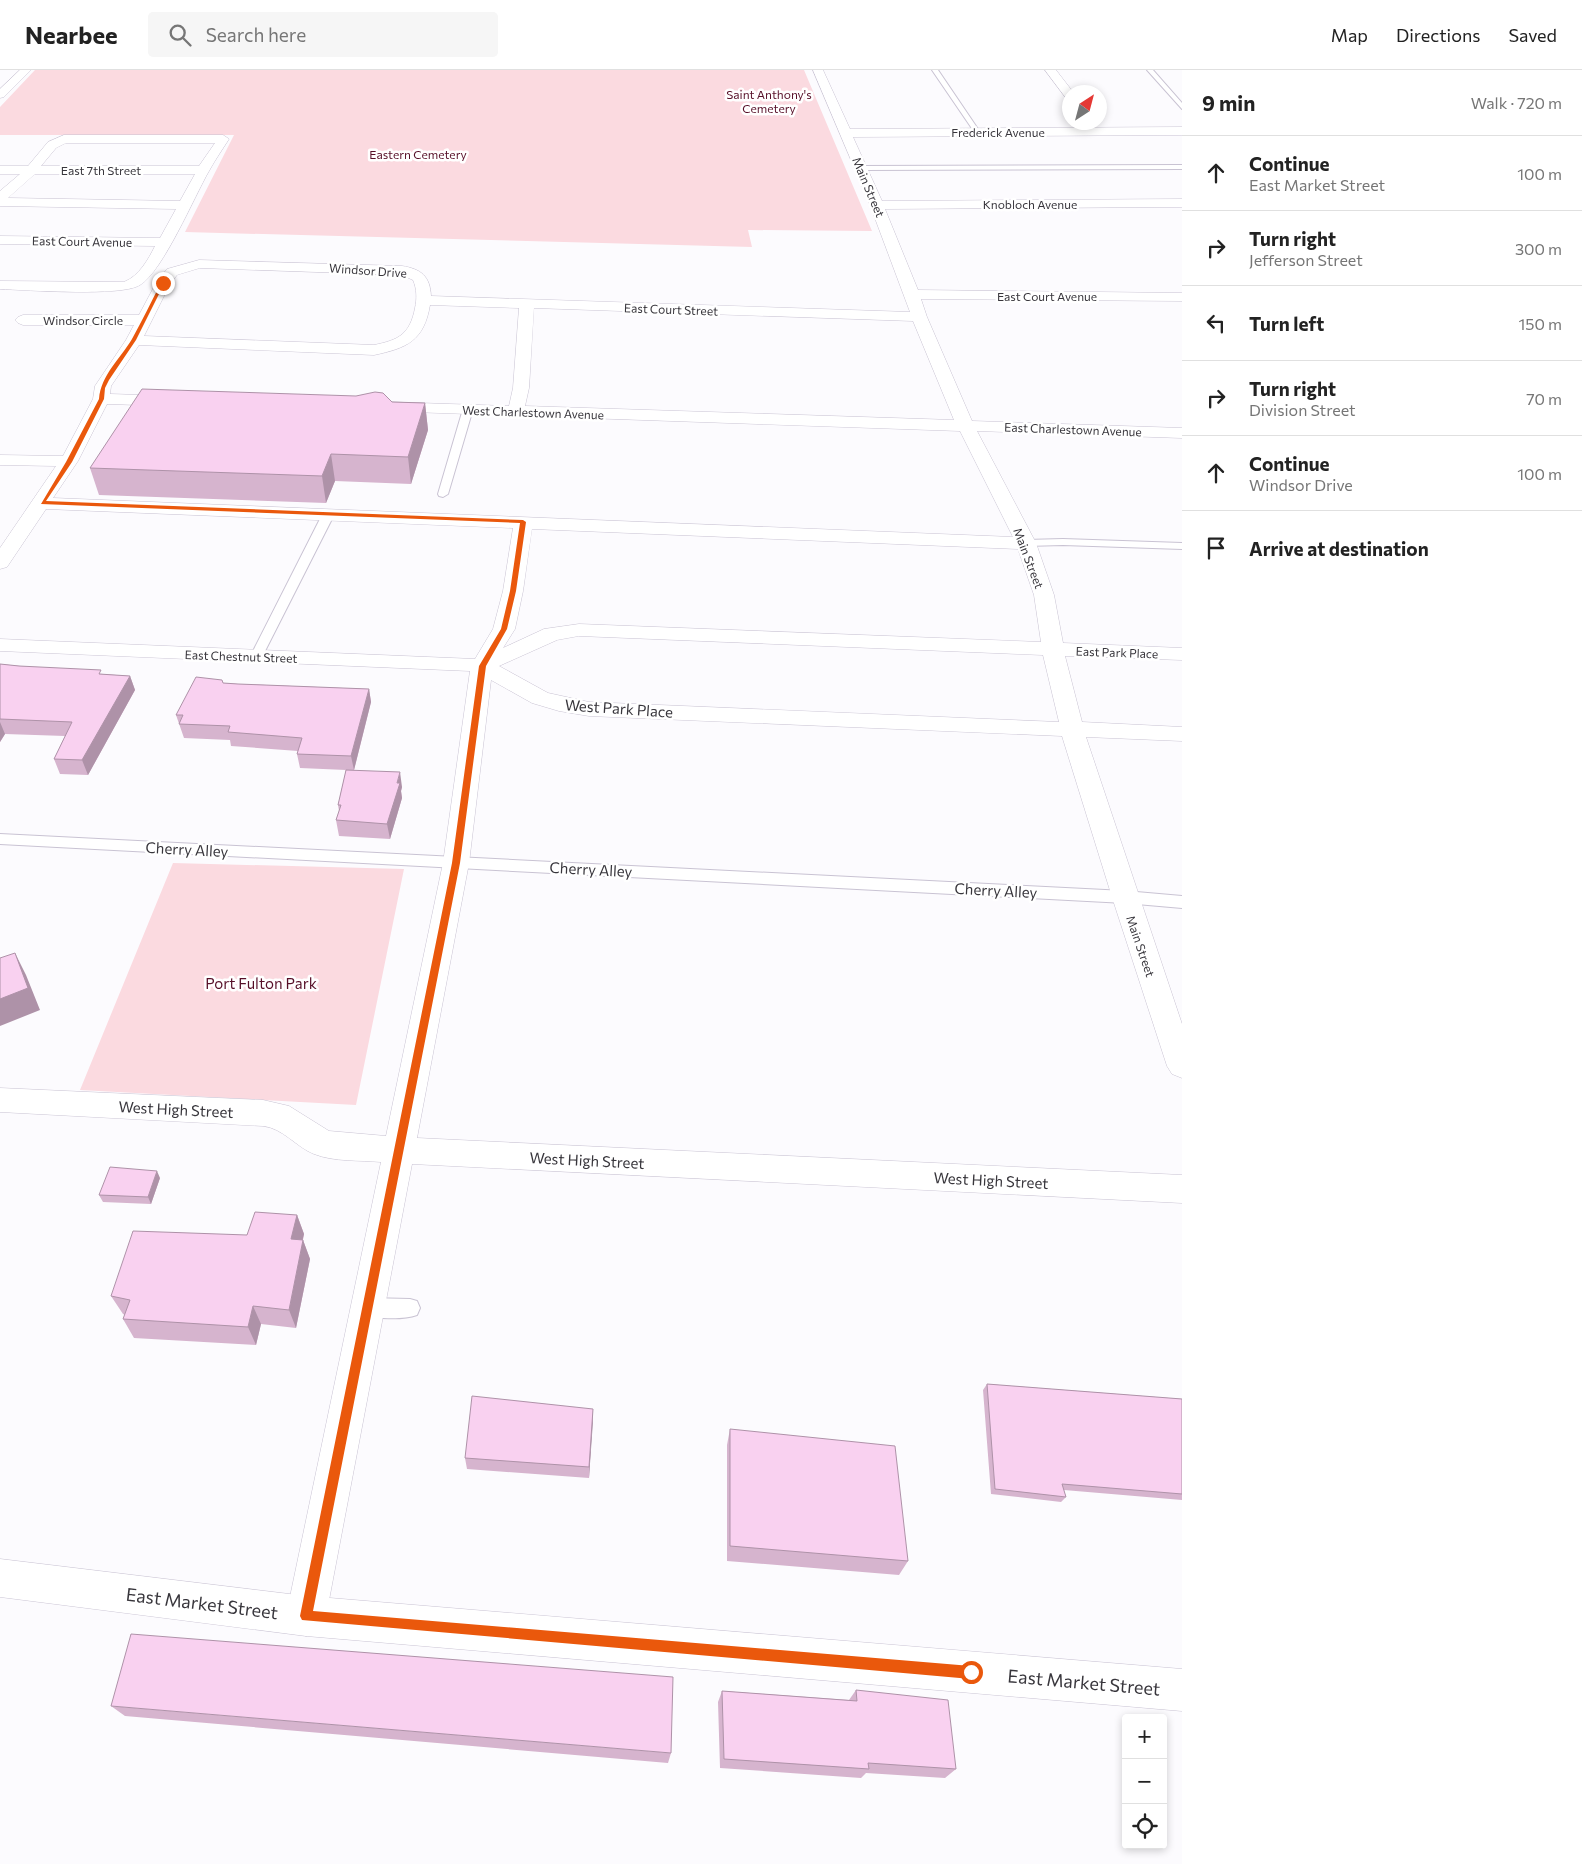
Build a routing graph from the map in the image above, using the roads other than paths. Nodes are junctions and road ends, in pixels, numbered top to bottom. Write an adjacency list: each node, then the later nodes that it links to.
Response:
1 (26, 70): 7 (street)
2 (818, 70): 14 (street, Main Street)
3 (934, 70): 13 (lane)
4 (1050, 70): 6 (street)
5 (1150, 70): 8 (lane)
6 (1062, 86)
7 (1, 93)
8 (1176, 100): 9 (lane)
9 (1182, 107)
10 (1062, 128): 13 (street, Frederick Avenue)
11 (1107, 128): 12 (street, Frederick Avenue)
12 (1182, 131)
13 (977, 132): 14 (street, Frederick Avenue)
14 (845, 133): 16 (street, Main Street)
15 (1182, 167): 16 (lane)
16 (861, 168): 23 (street, Main Street)
17 (0, 170): 19 (street, East 7th Street)
18 (203, 170): 19 (street, East 7th Street); 19 (street); 24 (street)
19 (31, 171): 20 (street)
20 (0, 198)
21 (0, 202): 24 (street)
22 (1182, 203): 23 (street, Knobloch Avenue)
23 (877, 204): 28 (street, Main Street)
24 (184, 205): 26 (street)
25 (0, 240): 26 (street, East Court Avenue)
26 (163, 242): 27 (street)
27 (0, 285)
28 (912, 294): 29 (street, East Court Avenue); 32 (street, Main Street)
29 (1182, 298)
30 (423, 300): 31 (street, East Court Street); 34 (street, Windsor Drive); 35 (street, Windsor Drive)
31 (527, 304): 32 (street, East Court Street); 40 (street)
32 (919, 317): 41 (street, Main Street)
33 (23, 320): 34 (street, Windsor Circle)
34 (143, 320): 35 (street, Windsor Drive)
35 (134, 340): 36 (street, Windsor Drive)
36 (101, 399): 37 (street); 44 (street, Windsor Drive)
37 (183, 402)
38 (370, 407): 39 (street, West Charlestown Avenue)
39 (468, 409): 40 (street, West Charlestown Avenue); 45 (lane)
40 (516, 411): 41 (street, West Charlestown Avenue)
41 (965, 426): 42 (street, East Charlestown Avenue); 49 (street, Main Street)
42 (1182, 433)
43 (0, 460): 44 (street)
44 (69, 462): 46 (street, Windsor Drive)
45 (443, 494)
46 (43, 503): 47 (street); 51 (street, Windsor Drive)
47 (329, 513): 48 (street); 55 (lane)
48 (523, 522): 49 (street); 56 (street)
49 (1026, 543): 50 (lane); 53 (street, Main Street)
50 (1182, 546)
51 (0, 563)
52 (0, 645): 55 (street, East Chestnut Street)
53 (1053, 650): 54 (street, East Park Place); 56 (street); 57 (street, Main Street)
54 (1182, 654)
55 (256, 657): 56 (street, East Chestnut Street)
56 (482, 666): 57 (street, West Park Place); 60 (street)
57 (1072, 730): 58 (street); 61 (street, Main Street)
58 (1182, 734)
59 (0, 839): 60 (lane, Cherry Alley)
60 (456, 863): 61 (lane, Cherry Alley); 65 (street)
61 (1125, 897): 62 (lane, Cherry Alley); 63 (street, Main Street)
62 (1182, 902)
63 (1182, 1066)
64 (0, 1100): 65 (street, West High Street)
65 (400, 1150): 66 (street, West High Street); 67 (street)
66 (1182, 1190)
67 (368, 1307): 68 (lane); 70 (street)
68 (410, 1308)
69 (0, 1578): 70 (street, East Market Street)
70 (306, 1616): 71 (street, East Market Street)
71 (1182, 1690)

